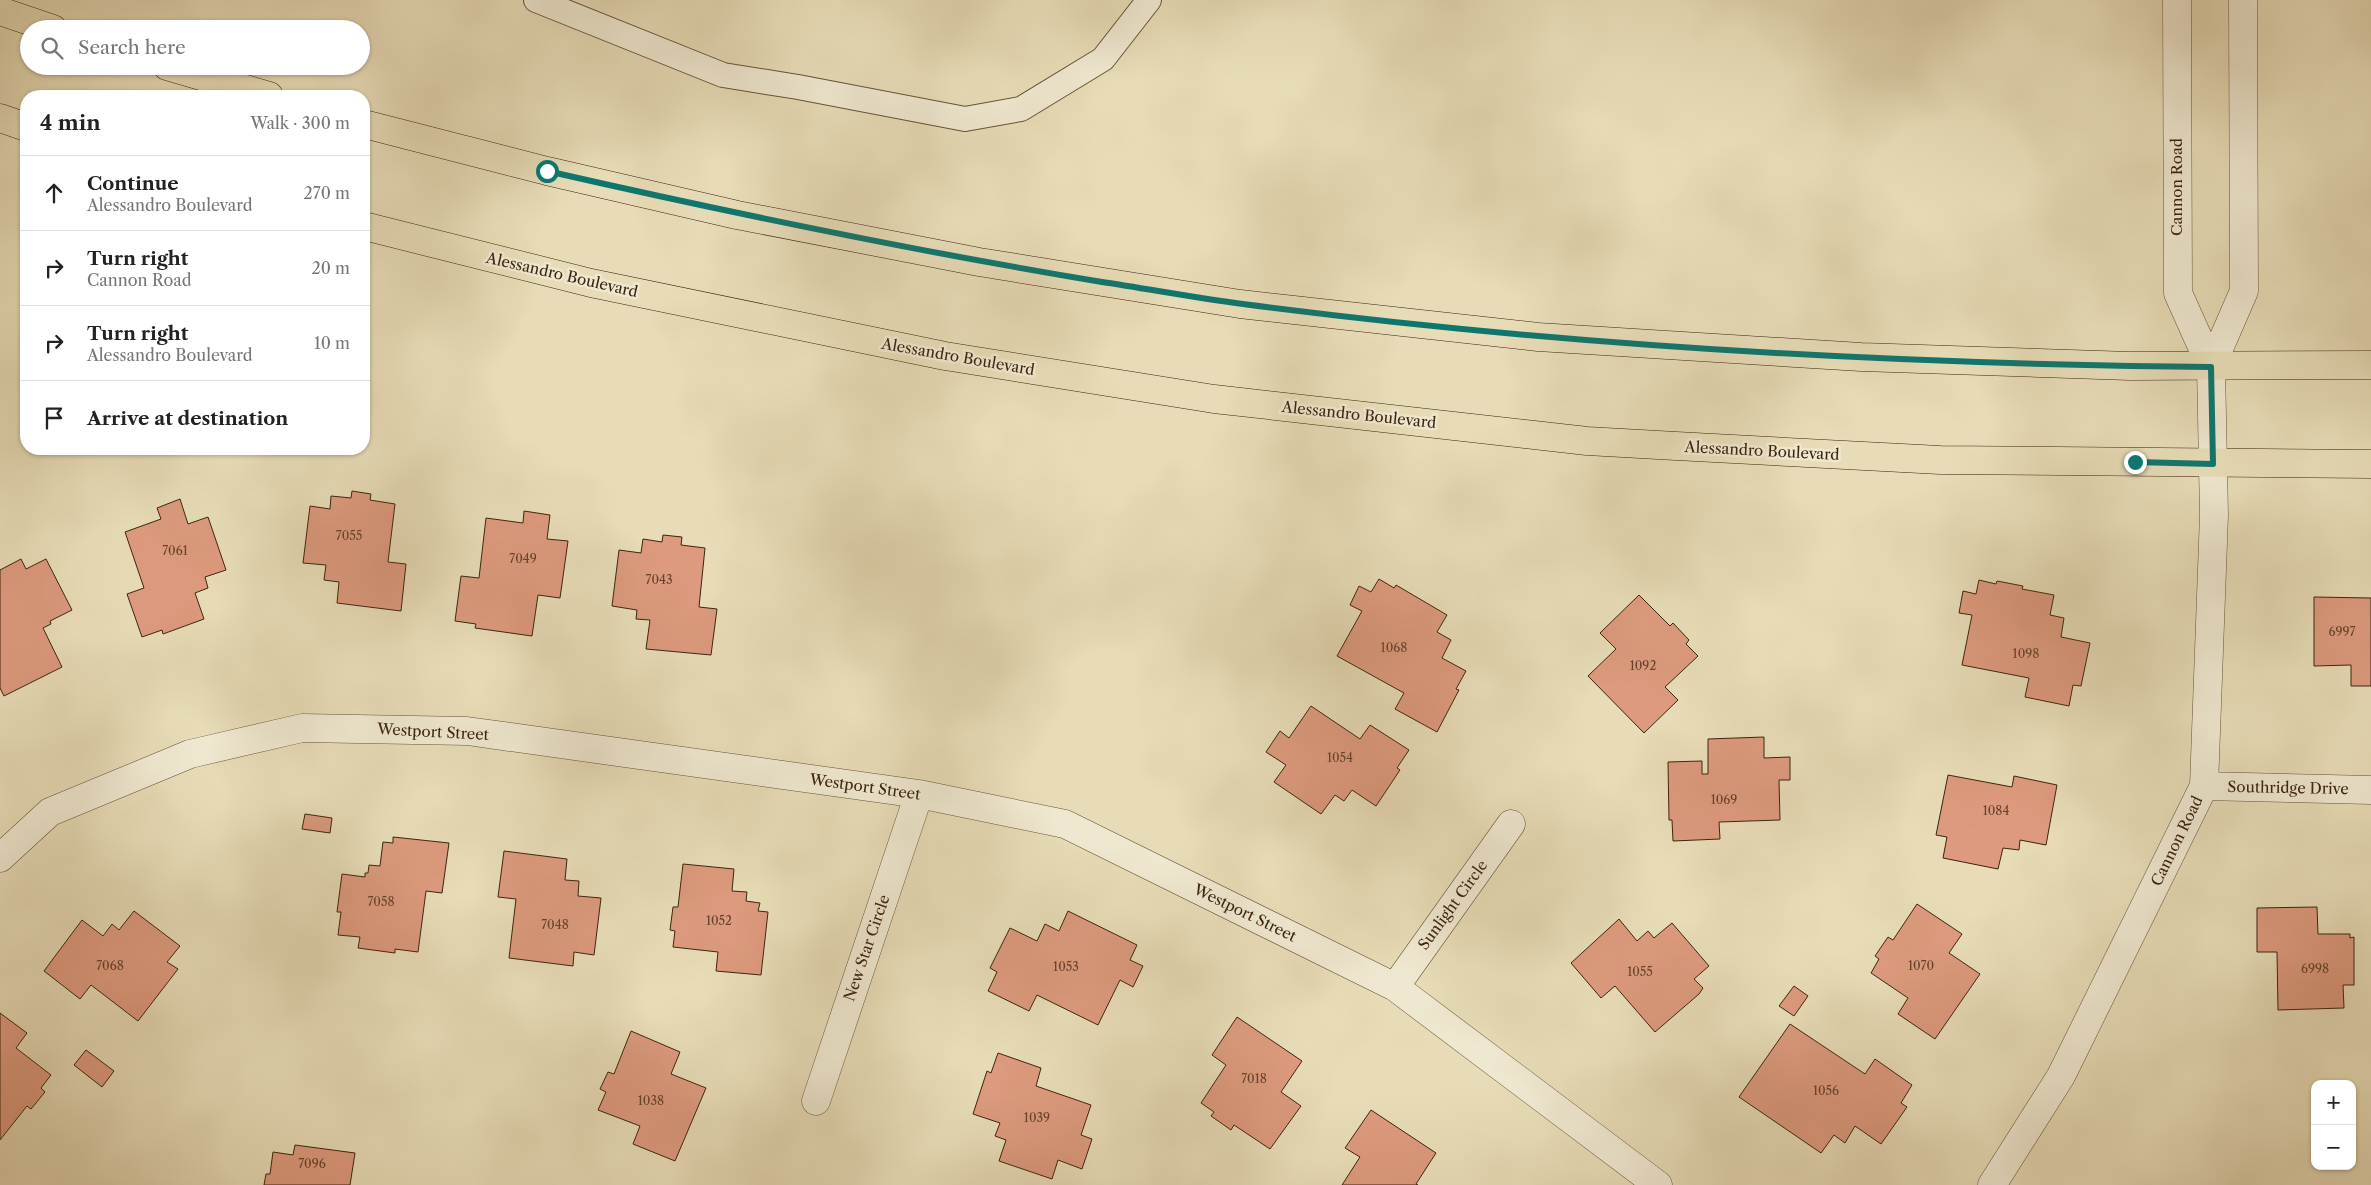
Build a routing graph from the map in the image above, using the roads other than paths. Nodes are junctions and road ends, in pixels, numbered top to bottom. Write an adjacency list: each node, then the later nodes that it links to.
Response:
1 (536, 0): 2 (lane)
2 (1149, 0)
3 (2177, 0): 14 (street, Cannon Road)
4 (2243, 0): 14 (street, Cannon Road)
5 (0, 11): 6 (main road)
6 (26, 20)
7 (197, 75): 8 (main road)
8 (248, 90)
9 (0, 118): 10 (main road)
10 (20, 125)
11 (370, 126): 14 (main road)
12 (370, 228): 15 (main road, Alessandro Boulevard)
13 (2371, 365): 14 (main road)
14 (2211, 367): 15 (street, Cannon Road)
15 (2213, 464): 16 (main road, Alessandro Boulevard); 17 (street, Cannon Road)
16 (2371, 464)
17 (2204, 786): 18 (street, Southridge Drive); 25 (street, Cannon Road)
18 (2371, 790)
19 (919, 794): 21 (street, Westport Street); 22 (street, Westport Street); 23 (street, New Star Circle)
20 (1511, 824): 22 (street, Sunlight Circle)
21 (0, 858)
22 (1395, 987): 24 (street, Westport Street)
23 (816, 1101)
24 (1658, 1185)
25 (1992, 1185)

